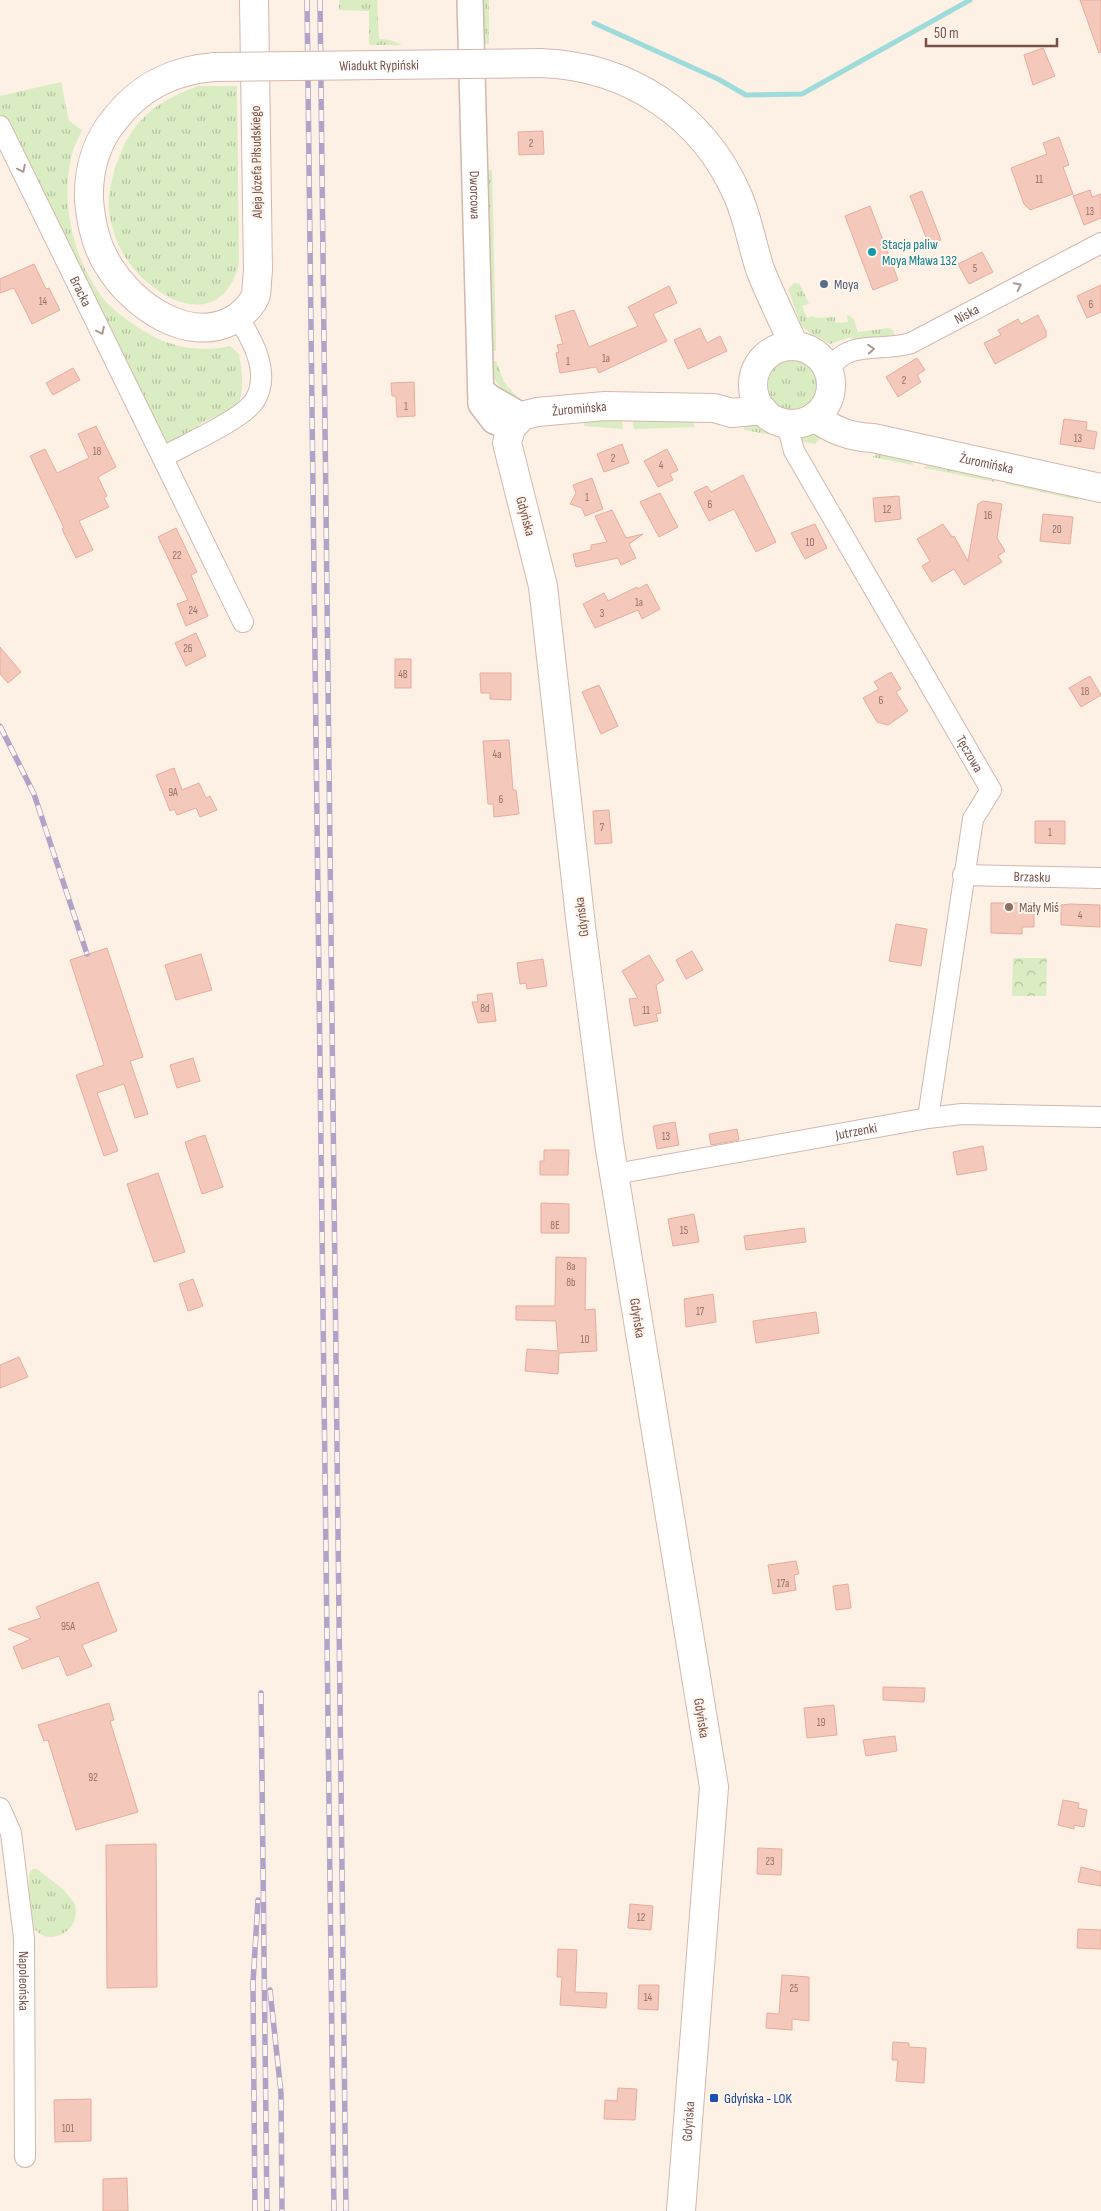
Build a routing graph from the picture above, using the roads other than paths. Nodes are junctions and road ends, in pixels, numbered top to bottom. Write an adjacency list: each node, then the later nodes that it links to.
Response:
1 (254, 0): 5 (main road, Aleja Józefa Piłsudskiego)
2 (470, 0): 10 (street, Dworcowa)
3 (0, 126): 12 (street, Bracka, one-way to 12)
4 (1101, 243): 7 (street, Niska, one-way to 4)
5 (238, 318): 6 (main road, Wiadukt Rypiński, bridge); 12 (street)
6 (783, 348): 7 (main road); 8 (main road)
7 (828, 368): 9 (main road)
8 (758, 399): 10 (main road, Żuromińska); 11 (main road)
9 (821, 410): 11 (main road); 13 (main road, Żuromińska)
10 (517, 422): 19 (main road, Gdyńska)
11 (787, 424): 15 (street, Tęczowa)
12 (164, 457): 14 (street, Bracka)
13 (1101, 488)
14 (243, 622)
15 (963, 875): 16 (street, Brzasku); 18 (street, Tęczowa)
16 (1101, 878)
17 (1101, 1117): 18 (street, Jutrzenki)
18 (928, 1118): 19 (street, Jutrzenki)
19 (614, 1174): 22 (main road, Gdyńska)
20 (0, 1808): 21 (street, Napoleońska)
21 (25, 2158)
22 (680, 2211)

